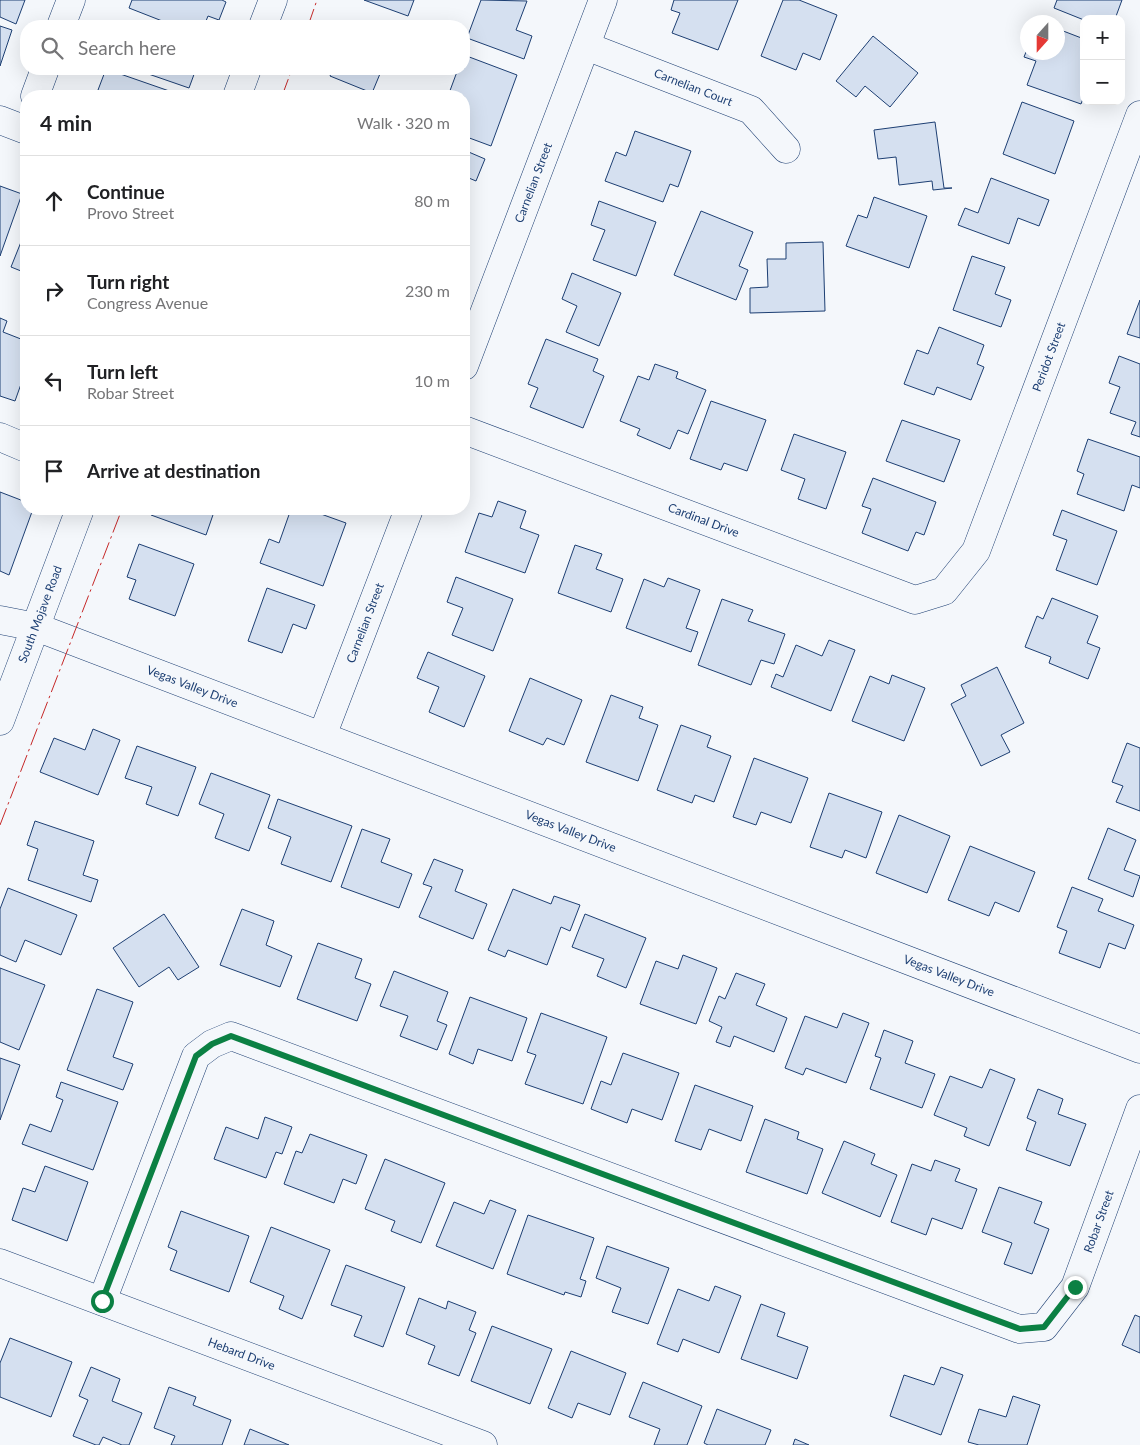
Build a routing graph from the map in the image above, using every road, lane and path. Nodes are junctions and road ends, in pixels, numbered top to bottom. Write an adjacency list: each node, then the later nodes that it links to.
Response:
1 (71, 0): 4 (street)
2 (273, 0): 5 (street)
3 (604, 0): 6 (street, Carnelian Street)
4 (63, 20)
5 (266, 20)
6 (586, 46): 12 (street, Carnelian Court); 13 (street, Carnelian Street)
7 (43, 75): 9 (street)
8 (245, 75): 10 (street)
9 (37, 90)
10 (239, 90)
11 (1140, 115): 19 (street, Peridot Street)
12 (786, 149)
13 (470, 350)
14 (470, 432): 19 (street, Cardinal Drive)
15 (0, 438): 16 (street)
16 (20, 446)
17 (78, 515): 21 (street, South Mojave Road)
18 (407, 515): 23 (street, Carnelian Street)
19 (944, 590)
20 (0, 620): 21 (street, Vegas Valley Drive)
21 (36, 627): 22 (street, South Mojave Road); 23 (street, Vegas Valley Drive)
22 (0, 721)
23 (322, 736): 24 (street, Vegas Valley Drive)
24 (1140, 1049)
25 (1140, 1108): 27 (street, Robar Street)
26 (0, 1263): 27 (street, Hebard Drive)
27 (102, 1301): 28 (street, Hebard Drive)
28 (483, 1445)

